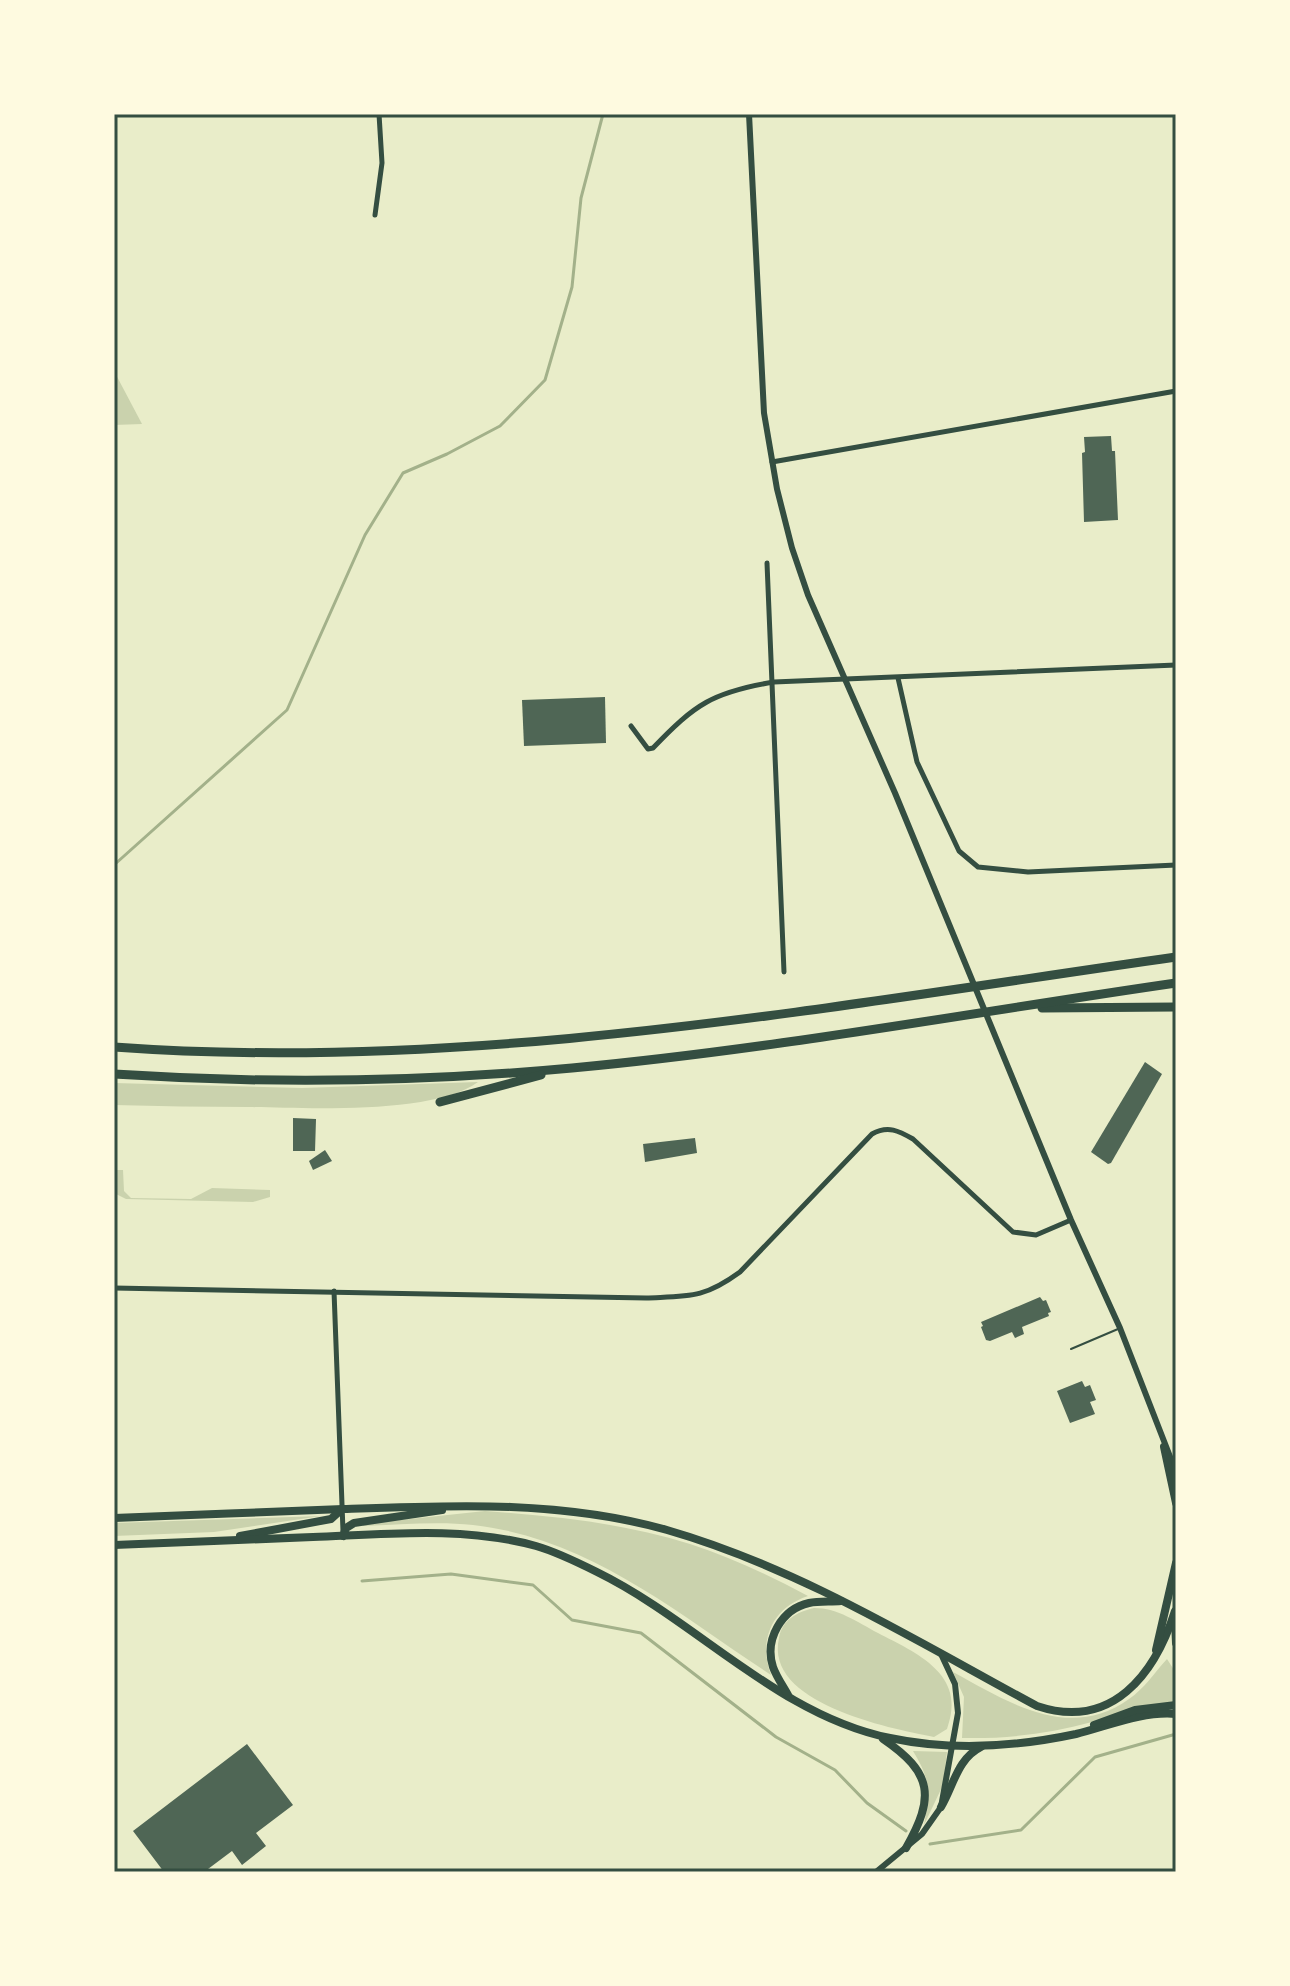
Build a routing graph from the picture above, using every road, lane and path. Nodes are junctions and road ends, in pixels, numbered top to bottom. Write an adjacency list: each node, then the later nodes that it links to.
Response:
1 (379, 114): 3 (street)
2 (749, 114): 5 (street)
3 (375, 215)
4 (1176, 391): 5 (street)
5 (771, 462): 9 (street)
6 (767, 563): 10 (street)
7 (1176, 665): 8 (street)
8 (898, 678): 9 (street); 12 (street)
9 (844, 680): 10 (street); 22 (street)
10 (774, 682): 11 (street); 14 (street)
11 (631, 726)
12 (1176, 865)
13 (1176, 957): 18 (highway)
14 (784, 972)
15 (1176, 983): 17 (highway)
16 (1176, 1007): 17 (highway)
17 (1011, 1008): 19 (highway)
18 (114, 1047)
19 (576, 1068): 20 (highway); 21 (highway)
20 (114, 1074)
21 (440, 1102)
22 (1071, 1220): 24 (street); 25 (street)
23 (114, 1288): 24 (street)
24 (334, 1291): 31 (street)
25 (1120, 1328): 26 (lane); 27 (street)
26 (1071, 1349)
27 (1164, 1447): 28 (street); 29 (main road)
28 (1176, 1470)
29 (1176, 1503)
30 (474, 1505): 31 (main road); 33 (main road); 37 (main road)
31 (342, 1509): 32 (main road); 33 (street); 34 (main road)
32 (114, 1518)
33 (343, 1536): 34 (main road); 42 (main road)
34 (211, 1541): 35 (main road)
35 (114, 1545)
36 (1176, 1563): 41 (main road)
37 (842, 1601): 40 (main road); 42 (main road)
38 (1176, 1610): 39 (main road); 41 (main road)
39 (1176, 1643)
40 (941, 1654): 41 (main road); 47 (street)
41 (1153, 1662)
42 (788, 1695): 45 (main road)
43 (1176, 1705): 46 (main road)
44 (1176, 1714): 46 (main road)
45 (876, 1734): 47 (main road); 50 (main road)
46 (1060, 1737): 48 (main road)
47 (953, 1744): 48 (main road); 49 (street)
48 (983, 1746): 49 (main road)
49 (941, 1807): 50 (street)
50 (906, 1848): 51 (street)
51 (876, 1872)

